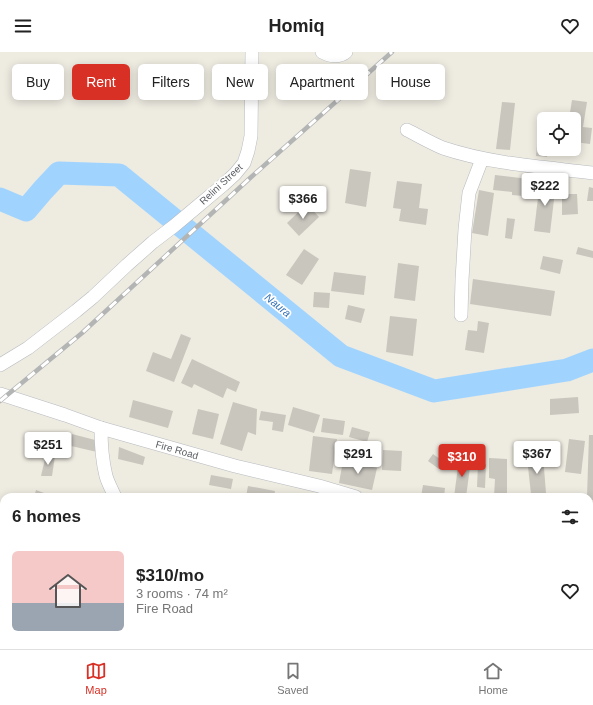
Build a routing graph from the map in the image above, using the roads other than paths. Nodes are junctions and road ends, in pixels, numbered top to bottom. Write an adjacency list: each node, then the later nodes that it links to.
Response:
1 (252, 52): 8 (street, Relini Street)
2 (322, 52): 3 (street)
3 (345, 53)
4 (408, 130): 5 (street)
5 (482, 159): 6 (street); 7 (street)
6 (593, 173)
7 (461, 315)
8 (0, 365)
9 (0, 394): 10 (street, Fire Road)
10 (101, 428): 11 (street); 12 (street, Fire Road)
11 (113, 493)
12 (343, 493)

